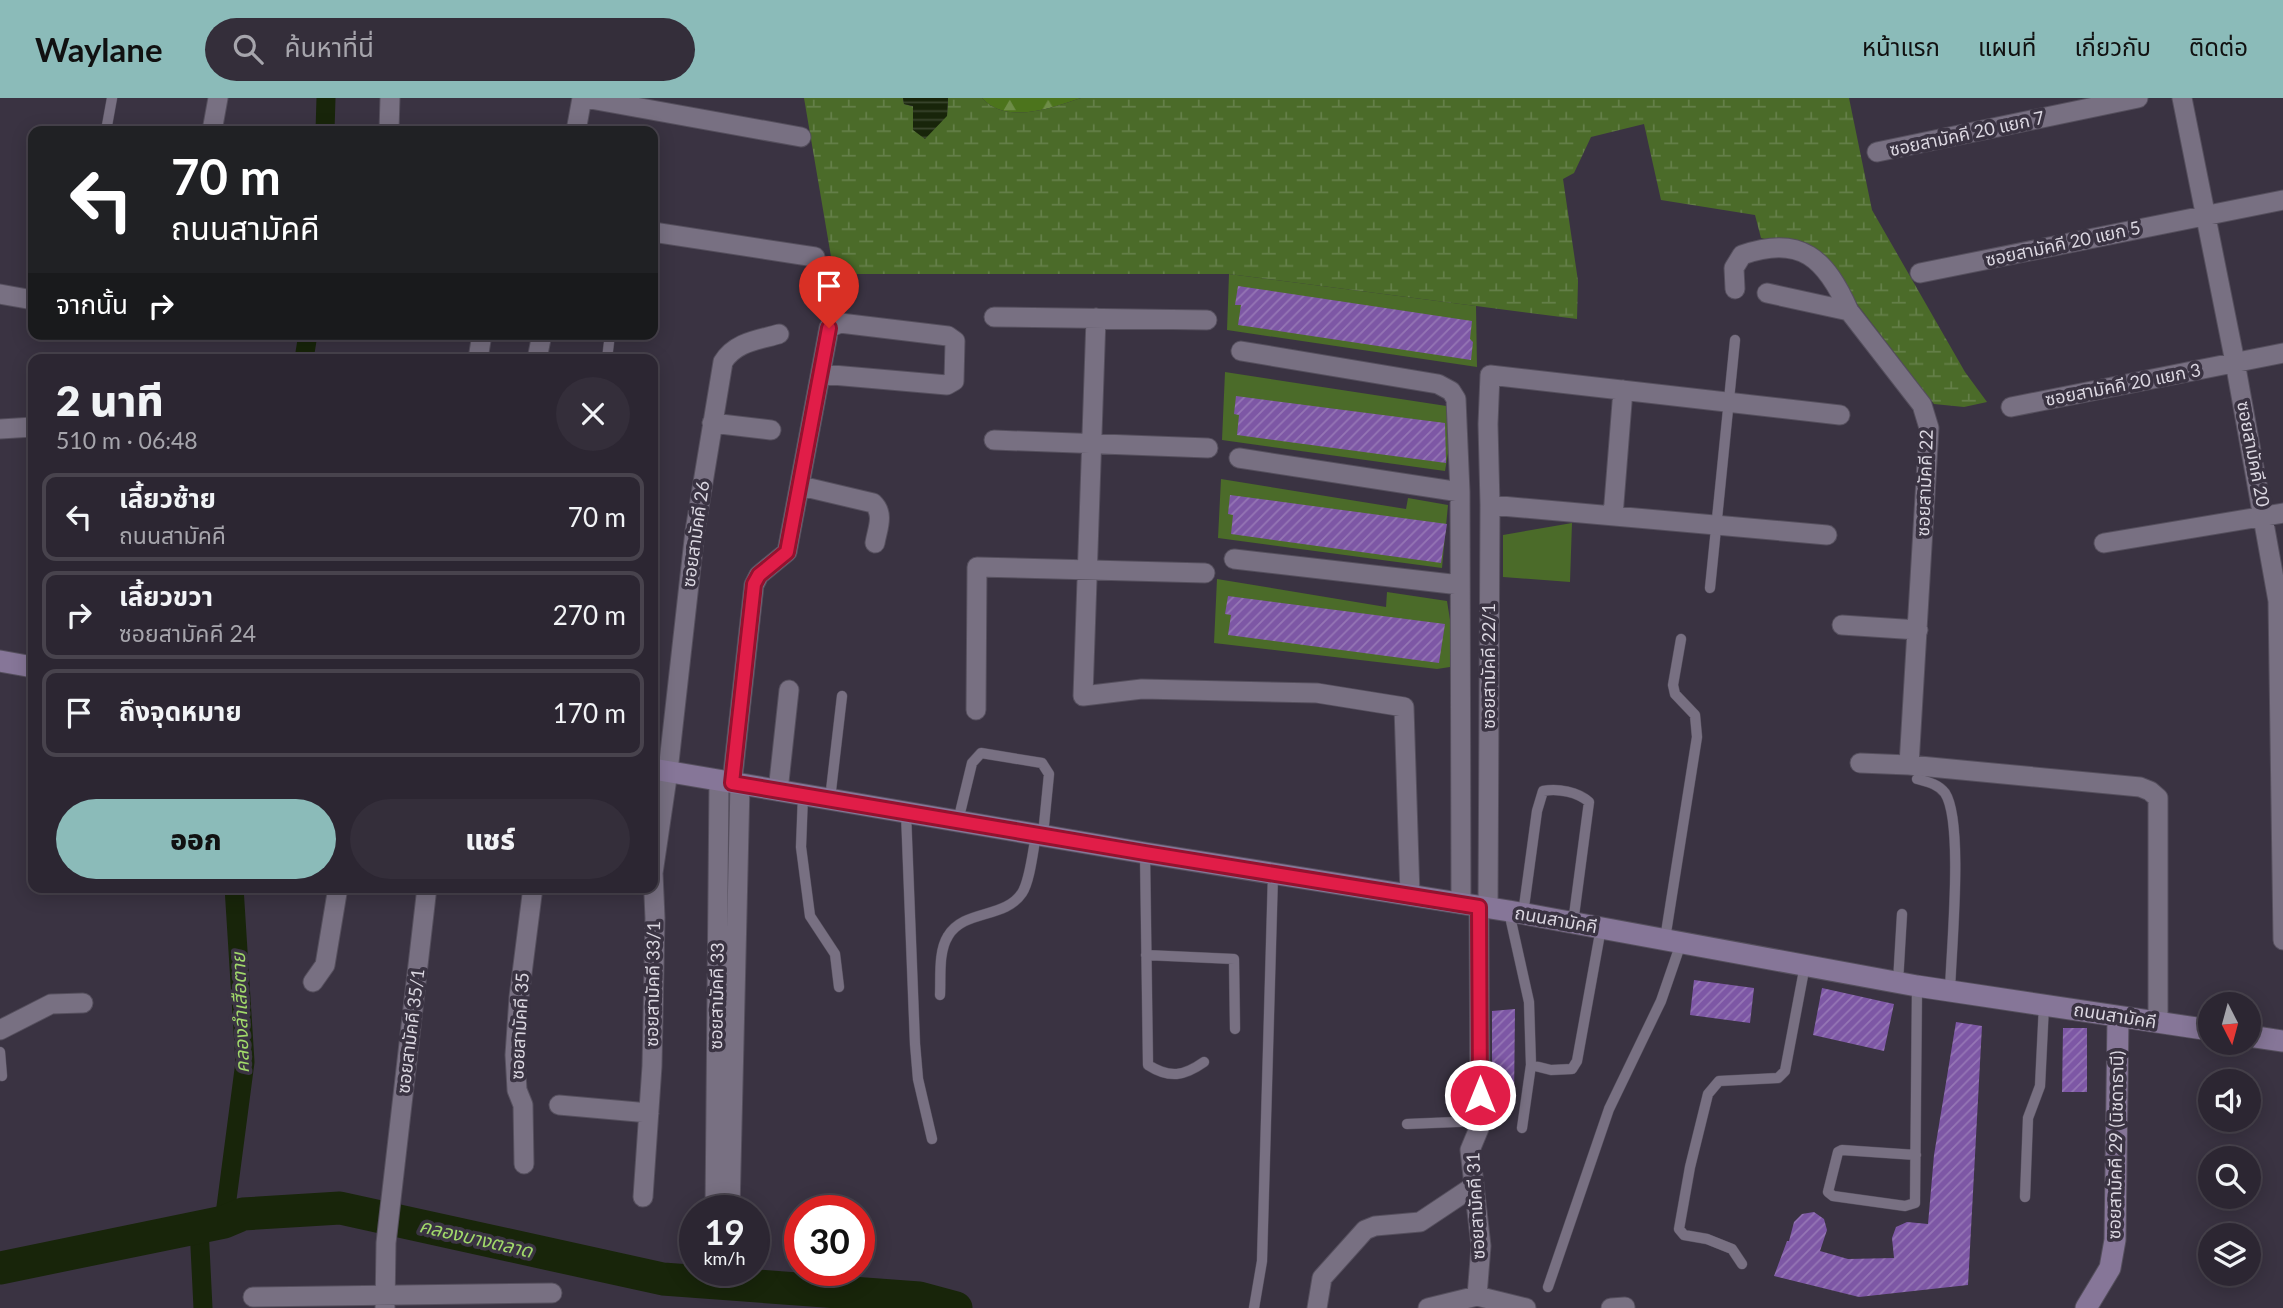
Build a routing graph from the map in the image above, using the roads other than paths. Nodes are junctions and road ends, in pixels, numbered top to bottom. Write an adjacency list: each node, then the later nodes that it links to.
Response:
1 (112, 98): 7 (lane)
2 (218, 98): 8 (street)
3 (390, 98): 9 (street)
4 (584, 98): 10 (street); 11 (street)
5 (2138, 98): 12 (street, ซอยสามัคคี 20 แยก 7)
6 (2182, 98): 14 (street, ซอยสามัคคี 20)
7 (107, 126)
8 (213, 126)
9 (389, 126)
10 (577, 126)
11 (801, 137)
12 (1877, 152)
13 (2283, 200): 14 (street, ซอยสามัคคี 20 แยก 5)
14 (2206, 215): 17 (street, ซอยสามัคคี 20 แยก 5); 30 (street, ซอยสามัคคี 20)
15 (658, 233): 16 (street)
16 (815, 257)
17 (1920, 273)
18 (1735, 289): 22 (street, ซอยสามัคคี 22)
19 (1767, 292): 22 (street)
20 (0, 294): 21 (street)
21 (28, 299)
22 (1849, 311): 59 (street, ซอยสามัคคี 22)
23 (994, 317): 24 (street)
24 (1096, 318): 25 (street); 41 (street)
25 (1207, 320)
26 (779, 334): 36 (street, ซอยสามัคคี 26)
27 (1735, 340): 33 (lane)
28 (1241, 351): 45 (street)
29 (2283, 353): 30 (street, ซอยสามัคคี 20 แยก 3)
30 (2235, 362): 34 (street, ซอยสามัคคี 20 แยก 3); 47 (street, ซอยสามัคคี 20)
31 (821, 374): 31 (street); 44 (street)
32 (1623, 390): 33 (street); 46 (street, ซอยสามัคคี 22/1); 48 (street)
33 (1727, 402): 35 (street); 49 (lane)
34 (2011, 407)
35 (1840, 415)
36 (712, 423): 39 (street); 67 (street, ซอยสามัคคี 26)
37 (28, 427): 38 (street)
38 (0, 429)
39 (771, 430)
40 (994, 440): 41 (street)
41 (1091, 443): 42 (street); 54 (street)
42 (1208, 448)
43 (1239, 458): 45 (street)
44 (801, 486): 51 (street); 69 (street)
45 (1460, 492): 56 (street)
46 (1490, 505): 48 (street); 84 (street, ซอยสามัคคี 22/1)
47 (2274, 514): 52 (street); 88 (street, ซอยสามัคคี 20)
48 (1613, 516): 49 (street)
49 (1715, 525): 50 (street); 57 (lane)
50 (1827, 535)
51 (875, 543)
52 (2104, 543)
53 (1234, 559): 56 (street)
54 (1087, 570): 55 (street); 65 (street); 83 (street)
55 (1205, 573)
56 (1461, 585): 84 (street)
57 (1710, 588)
58 (1842, 625): 59 (street)
59 (1918, 630): 68 (street, ซอยสามัคคี 22)
60 (1681, 639): 89 (lane)
61 (0, 661): 62 (main road)
62 (28, 666)
63 (789, 690): 70 (street)
64 (842, 696): 73 (lane)
65 (976, 710)
66 (1860, 763): 68 (street)
67 (660, 770): 69 (main road, ถนนสามัคคี); 72 (street, ซอยสามัคคี 33/1)
68 (1913, 772): 95 (lane); 100 (street)
69 (730, 783): 70 (main road, ถนนสามัคคี); 119 (street, ซอยสามัคคี 33); 120 (street)
70 (778, 791): 71 (main road, ถนนสามัคคี)
71 (803, 795): 73 (main road, ถนนสามัคคี); 94 (lane)
72 (658, 799)
73 (830, 799): 74 (main road, ถนนสามัคคี)
74 (906, 813): 75 (main road, ถนนสามัคคี); 115 (lane)
75 (958, 822): 76 (main road, ถนนสามัคคี); 76 (lane)
76 (1040, 835): 77 (main road, ถนนสามัคคี); 96 (lane)
77 (1145, 853): 78 (main road, ถนนสามัคคี); 90 (lane)
78 (1273, 874): 83 (main road, ถนนสามัคคี); 129 (lane)
79 (337, 893): 92 (street)
80 (426, 893): 128 (street, ซอยสามัคคี 35/1)
81 (532, 893): 117 (street, ซอยสามัคคี 35)
82 (654, 893): 111 (street, ซอยสามัคคี 33/1)
83 (1410, 895): 84 (main road, ถนนสามัคคี)
84 (1492, 909): 86 (main road, ถนนสามัคคี); 86 (lane); 108 (lane); 112 (street, ซอยสามัคคี 31)
85 (1902, 914): 93 (lane)
86 (1573, 923): 87 (main road, ถนนสามัคคี)
87 (1601, 928): 89 (main road, ถนนสามัคคี); 108 (lane)
88 (2283, 940)
89 (1673, 941): 91 (main road, ถนนสามัคคี); 124 (lane)
90 (1146, 955): 102 (lane); 107 (lane)
91 (1805, 964): 93 (main road, ถนนสามัคคี); 123 (lane)
92 (313, 982)
93 (1908, 984): 95 (main road, ถนนสามัคคี); 116 (lane)
94 (839, 987)
95 (1950, 991): 98 (main road, ถนนสามัคคี)
96 (940, 995)
97 (83, 1003): 103 (street)
98 (2044, 1005): 99 (main road, ถนนสามัคคี); 122 (lane)
99 (2118, 1017): 100 (main road, ถนนสามัคคี); 133 (main road, ซอยสามัคคี 29 (นิชดาธานี))
100 (2158, 1023): 101 (main road, ถนนสามัคคี)
101 (2198, 1028)
102 (1235, 1029)
103 (0, 1030)
104 (2261, 1038): 105 (main road)
105 (2283, 1041)
106 (0, 1052): 109 (lane)
107 (1204, 1062)
108 (1531, 1065): 114 (lane)
109 (2, 1076)
110 (559, 1105): 111 (street)
111 (649, 1112): 121 (street, ซอยสามัคคี 33/1)
112 (1480, 1121): 113 (lane); 118 (street, ซอยสามัคคี 31)
113 (1407, 1124)
114 (1522, 1128)
115 (932, 1139)
116 (1916, 1155): 116 (lane)
117 (524, 1164)
118 (1474, 1186): 126 (street, ซอยสามัคคี 31); 130 (street)
119 (716, 1195)
120 (730, 1195)
121 (643, 1197)
122 (2025, 1197)
123 (1742, 1264)
124 (1548, 1287)
125 (552, 1293): 128 (street)
126 (1477, 1296): 131 (street); 132 (street)
127 (253, 1297): 128 (street)
128 (385, 1301)
129 (1254, 1308)
130 (1317, 1308)
131 (1428, 1308)
132 (1526, 1308)
133 (2086, 1308)

